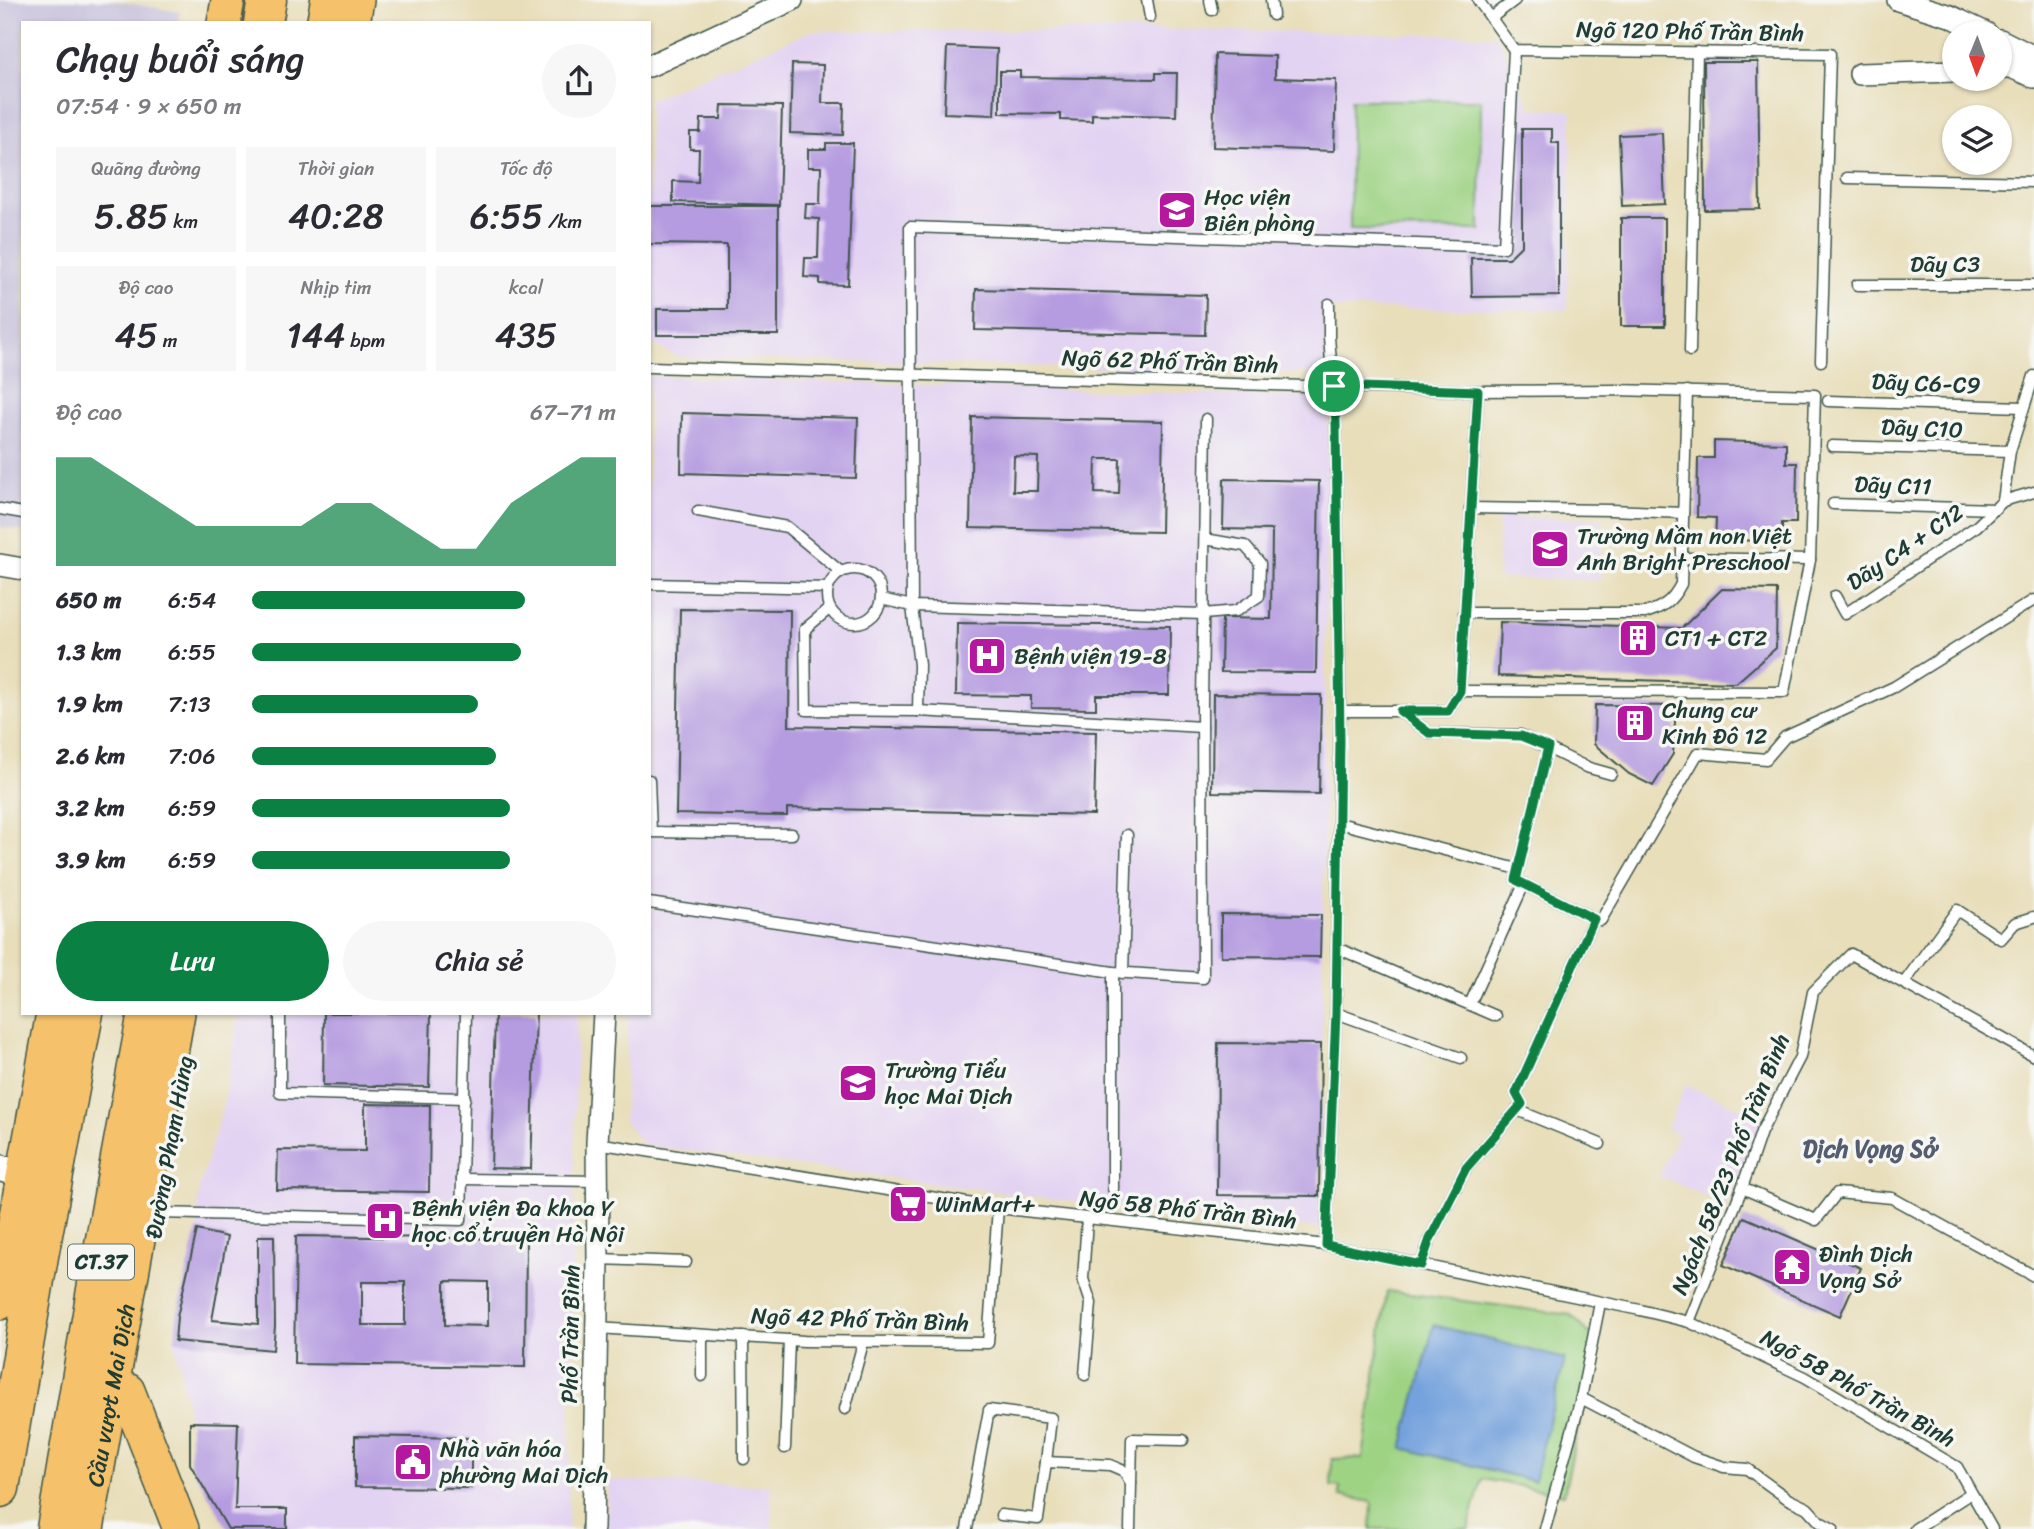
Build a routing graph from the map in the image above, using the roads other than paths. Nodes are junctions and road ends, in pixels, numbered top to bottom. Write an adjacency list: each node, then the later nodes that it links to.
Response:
1 (228, 0): 13 (main road)
2 (330, 0): 14 (highway)
3 (357, 0): 15 (main road)
4 (792, 0): 21 (street)
5 (1147, 0): 11 (lane)
6 (1271, 0): 10 (lane)
7 (1478, 0): 12 (lane)
8 (1515, 0): 12 (lane)
9 (1898, 0): 16 (street)
10 (1273, 15)
11 (1150, 17)
12 (1491, 18): 18 (lane)
13 (224, 21)
14 (326, 21)
15 (353, 21)
16 (1961, 21)
17 (2012, 46): 20 (street)
18 (1514, 50): 19 (lane, Ngõ 120 Phố Trần Bình); 34 (lane)
19 (1697, 52): 31 (lane); 32 (lane, Ngõ 120 Phố Trần Bình)
20 (2034, 57)
21 (651, 65)
22 (2012, 67): 25 (street)
23 (1942, 71): 24 (street)
24 (1860, 74)
25 (2034, 77)
26 (1847, 178): 27 (lane)
27 (2034, 182)
28 (1857, 285): 29 (lane, Dãy C3)
29 (2034, 285)
30 (1329, 304): 36 (lane)
31 (1690, 351)
32 (1821, 361)
33 (651, 367): 34 (lane, Ngõ 62 Phố Trần Bình)
34 (909, 375): 36 (lane, Ngõ 62 Phố Trần Bình); 63 (lane)
35 (2034, 376): 40 (lane)
36 (1334, 386): 37 (lane, Ngõ 62 Phố Trần Bình); 69 (lane)
37 (1478, 391): 38 (lane, Ngõ 62 Phố Trần Bình); 47 (lane)
38 (1687, 391): 51 (lane); 54 (lane, Ngõ 62 Phố Trần Bình)
39 (1828, 401): 40 (lane, Dãy C6-C9)
40 (2023, 407): 43 (lane)
41 (1206, 419): 52 (lane)
42 (1832, 446): 43 (lane, Dãy C10)
43 (2011, 451): 46 (lane)
44 (2034, 492): 46 (lane)
45 (1833, 504): 46 (lane, Dãy C11)
46 (1999, 505): 60 (lane, Dãy C4 + C12)
47 (1470, 508): 51 (lane); 66 (lane)
48 (0, 509): 50 (lane)
49 (698, 511): 57 (lane)
50 (21, 513)
51 (1683, 513): 53 (lane)
52 (1205, 539): 65 (lane); 65 (lane)
53 (1682, 558): 54 (lane); 66 (lane)
54 (1810, 560): 67 (lane)
55 (0, 565): 56 (street)
56 (21, 569)
57 (841, 572): 59 (lane); 61 (lane)
58 (651, 584): 59 (lane)
59 (828, 588): 64 (lane)
60 (1835, 596)
61 (881, 599): 63 (lane); 64 (lane)
62 (2034, 600): 82 (lane)
63 (912, 607): 65 (lane); 68 (lane)
64 (829, 609): 68 (lane)
65 (1204, 614): 71 (lane)
66 (1464, 614): 67 (lane)
67 (1460, 691): 70 (lane)
68 (918, 711): 71 (lane)
69 (1340, 711): 70 (lane); 74 (lane)
70 (1400, 711): 72 (lane)
71 (1202, 727): 84 (lane)
72 (1548, 747): 73 (lane); 78 (lane)
73 (1611, 774)
74 (1339, 822): 78 (lane); 83 (lane)
75 (651, 832): 76 (lane)
76 (792, 834)
77 (1127, 835): 84 (lane)
78 (1518, 869): 79 (lane)
79 (1524, 884): 82 (lane); 86 (lane)
80 (651, 903): 84 (lane)
81 (2034, 917): 85 (lane)
82 (1594, 919): 101 (lane)
83 (1336, 948): 86 (lane); 87 (lane)
84 (1118, 973): 108 (lane)
85 (1904, 984): 98 (lane, Ngách 58/23 Phố Trần Bình); 107 (lane, Ngách 58/23 Phố Trần Bình)
86 (1470, 1004): 97 (lane)
87 (1336, 1013): 99 (lane); 113 (lane)
88 (36, 1015): 104 (main road)
89 (53, 1015): 118 (main road)
90 (84, 1015): 136 (highway, CT.37)
91 (147, 1015): 139 (highway, CT.37)
92 (178, 1015): 139 (main road, Cầu vượt Mai Dịch)
93 (192, 1015): 110 (main road, Đường Phạm Hùng)
94 (280, 1015): 100 (lane)
95 (466, 1015): 100 (lane)
96 (604, 1015): 102 (street, Phố Trần Bình)
97 (1496, 1016)
98 (2034, 1056)
99 (1461, 1058)
100 (465, 1098): 105 (lane)
101 (1517, 1110): 103 (lane); 116 (lane)
102 (597, 1143): 106 (street, Phố Trần Bình); 109 (lane, Ngõ 58 Phố Trần Bình)
103 (1600, 1144)
104 (4, 1169): 111 (main road)
105 (462, 1179): 106 (lane); 110 (lane)
106 (597, 1181): 114 (street, Phố Trần Bình)
107 (1742, 1188): 117 (lane); 120 (lane, Ngách 58/23 Phố Trần Bình)
108 (1113, 1189)
109 (998, 1208): 112 (lane, Ngõ 58 Phố Trần Bình); 125 (lane, Ngõ 42 Phố Trần Bình)
110 (158, 1213): 128 (main road, Đường Phạm Hùng)
111 (0, 1217)
112 (1087, 1219): 113 (lane, Ngõ 58 Phố Trần Bình); 126 (lane)
113 (1326, 1245): 116 (lane, Ngõ 58 Phố Trần Bình)
114 (598, 1259): 115 (lane); 121 (street, Phố Trần Bình)
115 (686, 1262)
116 (1421, 1265): 119 (lane, Ngõ 58 Phố Trần Bình)
117 (2034, 1276)
118 (0, 1303)
119 (1600, 1303): 120 (lane, Ngõ 58 Phố Trần Bình); 129 (lane)
120 (1689, 1322): 137 (lane, Ngõ 58 Phố Trần Bình)
121 (597, 1328): 122 (lane, Ngõ 42 Phố Trần Bình); 141 (street, Phố Trần Bình)
122 (702, 1335): 123 (lane, Ngõ 42 Phố Trần Bình); 127 (lane)
123 (743, 1337): 124 (lane, Ngõ 42 Phố Trần Bình); 133 (lane)
124 (789, 1340): 125 (lane, Ngõ 42 Phố Trần Bình); 132 (lane)
125 (863, 1343): 130 (lane)
126 (1085, 1375)
127 (702, 1376)
128 (127, 1391): 139 (main road, Đường Phạm Hùng); 140 (highway)
129 (1581, 1398): 144 (lane); 145 (lane)
130 (845, 1409)
131 (1183, 1440): 135 (lane)
132 (785, 1448)
133 (744, 1459)
134 (1046, 1462): 135 (lane); 138 (lane); 142 (lane)
135 (1131, 1483): 143 (lane)
136 (0, 1488)
137 (1971, 1493): 146 (lane); 147 (lane, Ngõ 58 Phố Trần Bình)
138 (1001, 1515)
139 (79, 1523)
140 (181, 1529)
141 (593, 1529)
142 (967, 1529)
143 (1130, 1529)
144 (1545, 1529)
145 (1833, 1529)
146 (1915, 1529)
147 (1992, 1529)

